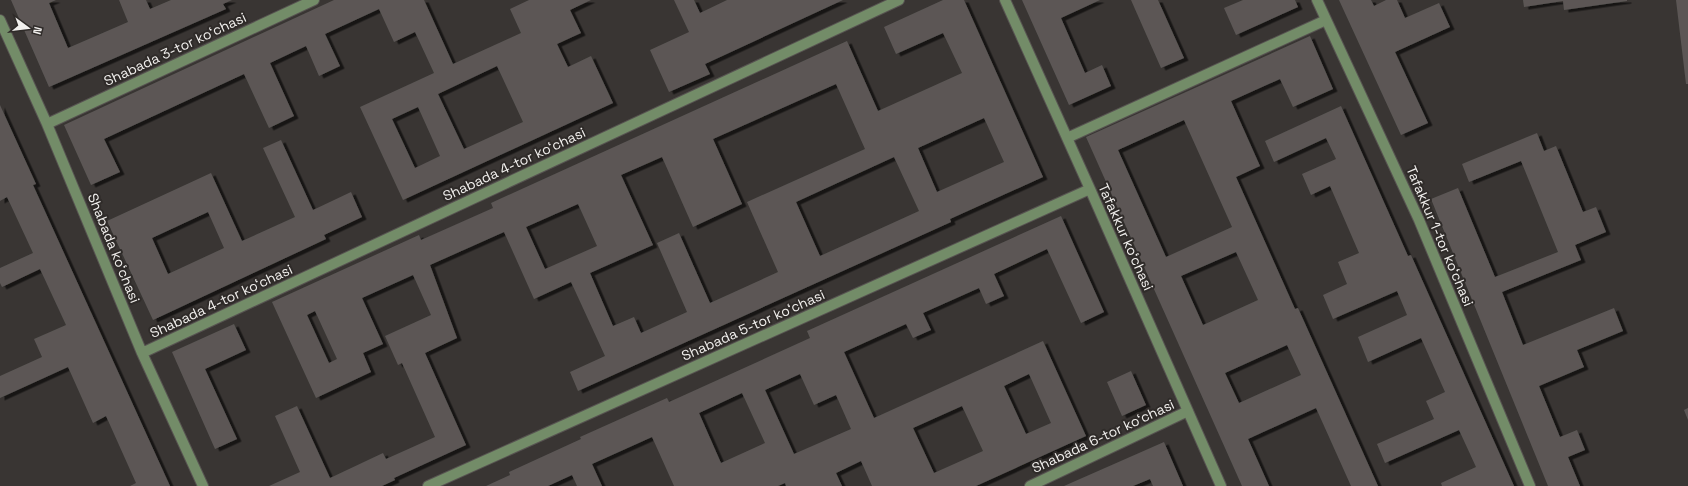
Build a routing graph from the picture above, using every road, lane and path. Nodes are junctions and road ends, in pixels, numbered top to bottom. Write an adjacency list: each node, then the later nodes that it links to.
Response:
1 (314, 0): 7 (street, Shabada 3-tor koʻchasi)
2 (899, 0): 10 (street, Shabada 4-tor koʻchasi)
3 (1005, 0): 8 (street, Tafakkur koʻchasi)
4 (1317, 0): 6 (street, Tafakkur 1-tor koʻchasi)
5 (0, 20): 7 (street, Shabada koʻchasi)
6 (1326, 20): 8 (street); 16 (street, Tafakkur 1-tor koʻchasi)
7 (47, 124): 10 (street, Shabada koʻchasi)
8 (1067, 138): 9 (street, Tafakkur koʻchasi)
9 (1090, 189): 11 (street, Tafakkur koʻchasi); 13 (street, Shabada 5-tor koʻchasi)
10 (142, 353): 12 (street, Shabada koʻchasi)
11 (1188, 411): 14 (street, Shabada 6-tor koʻchasi); 15 (street, Tafakkur koʻchasi)
12 (203, 486)
13 (428, 486)
14 (1030, 486)
15 (1221, 486)
16 (1530, 486)

